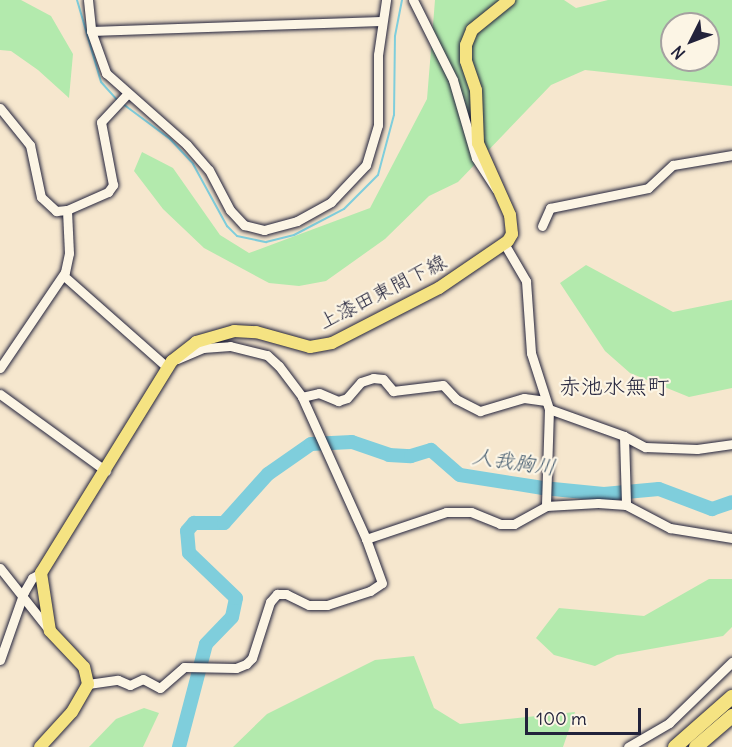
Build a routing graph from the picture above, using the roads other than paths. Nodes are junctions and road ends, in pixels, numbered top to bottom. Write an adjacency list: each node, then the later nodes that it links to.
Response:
1 (88, 0): 6 (street)
2 (386, 0): 5 (street)
3 (413, 0): 10 (street)
4 (509, 0): 10 (main road)
5 (381, 21): 6 (street); 7 (street)
6 (91, 31): 7 (street)
7 (127, 94): 11 (street)
8 (0, 108): 11 (street)
9 (732, 155): 12 (street)
10 (503, 198): 13 (main road)
11 (68, 210): 14 (street)
12 (542, 226)
13 (505, 245): 15 (main road, 上漆田東間下線); 19 (street)
14 (64, 276): 15 (street); 16 (street)
15 (170, 364): 18 (street); 22 (main road, 上漆田東間下線)
16 (0, 368)
17 (0, 394): 22 (street)
18 (302, 397): 19 (street); 26 (street)
19 (547, 405): 20 (street); 23 (street)
20 (624, 436): 21 (street); 24 (street)
21 (732, 444)
22 (106, 471): 28 (main road, 上漆田東間下線)
23 (546, 506): 24 (street); 26 (street)
24 (626, 506): 25 (street)
25 (732, 538)
26 (366, 539): 33 (street)
27 (0, 568): 29 (street)
28 (41, 573): 29 (street); 30 (main road)
29 (23, 600): 30 (street); 31 (street)
30 (50, 631): 33 (main road)
31 (0, 660)
32 (732, 662): 37 (street)
33 (88, 684): 36 (main road)
34 (732, 697): 38 (highway)
35 (732, 716): 39 (highway)
36 (40, 747)
37 (628, 747)
38 (675, 747)
39 (696, 747)

